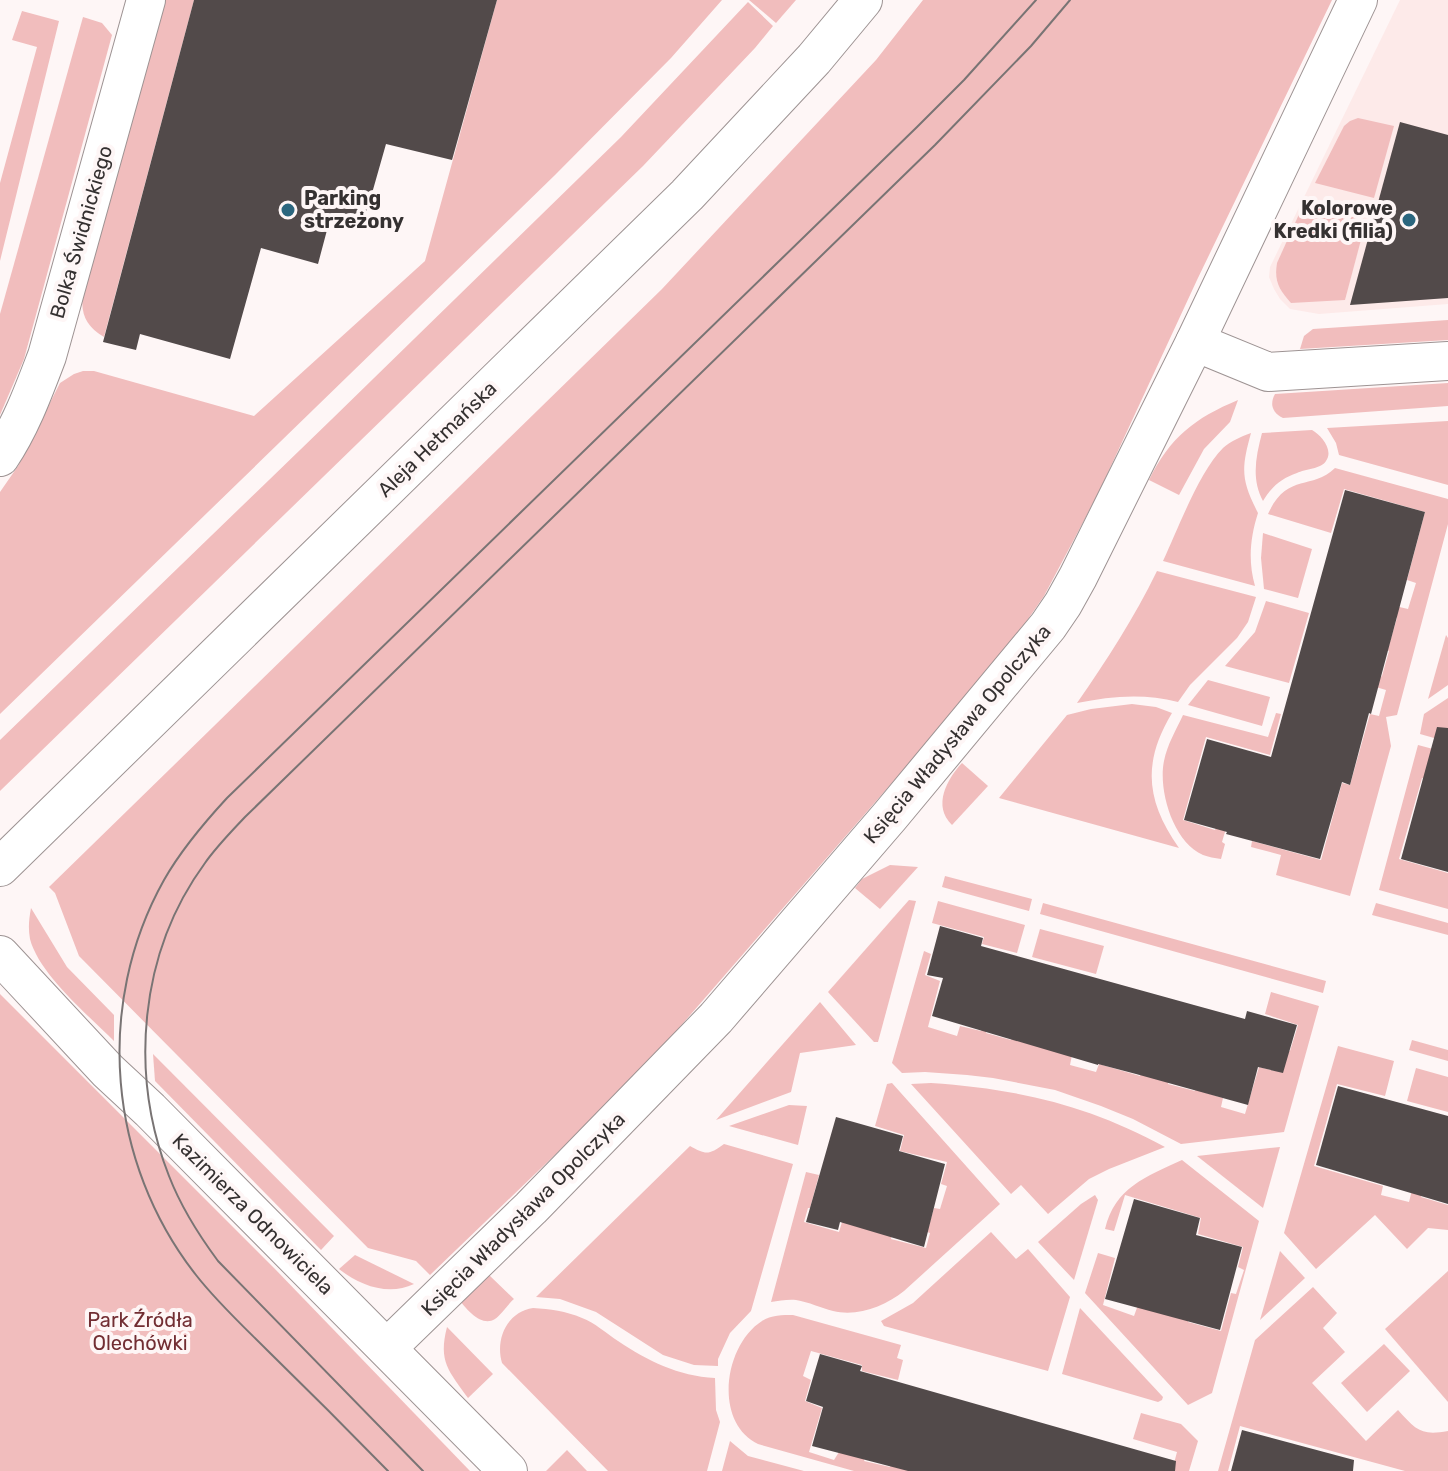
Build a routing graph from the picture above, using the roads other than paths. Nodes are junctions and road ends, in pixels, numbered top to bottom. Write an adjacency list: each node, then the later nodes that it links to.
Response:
1 (146, 0): 6 (street, Bolka Świdnickiego)
2 (863, 0): 7 (street, Aleja Hetmańska)
3 (1358, 0): 4 (street, Księcia Władysława Opolczyka)
4 (1195, 342): 5 (street); 9 (street, Księcia Władysława Opolczyka)
5 (1448, 361)
6 (0, 457)
7 (0, 867)
8 (0, 955): 9 (street, Kazimierza Odnowiciela)
9 (387, 1348): 10 (street, Kazimierza Odnowiciela)
10 (508, 1471)

